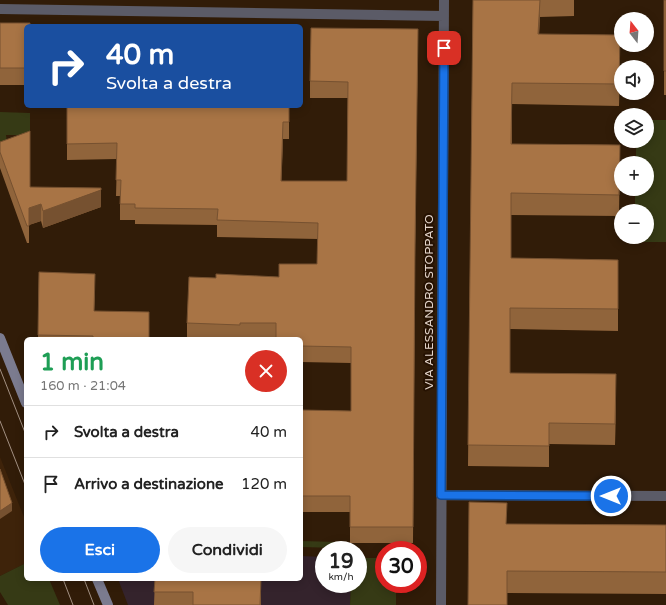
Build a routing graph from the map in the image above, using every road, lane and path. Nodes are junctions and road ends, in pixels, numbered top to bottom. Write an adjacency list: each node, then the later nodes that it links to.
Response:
1 (444, 0): 3 (street, VIA ALESSANDRO STOPPATO)
2 (0, 9): 3 (street)
3 (444, 16): 6 (street, VIA ALESSANDRO STOPPATO)
4 (0, 338): 5 (street)
5 (24, 398)
6 (441, 495): 7 (street); 10 (street, VIA ALESSANDRO STOPPATO)
7 (666, 496)
8 (98, 581): 9 (street)
9 (108, 605)
10 (441, 605)

